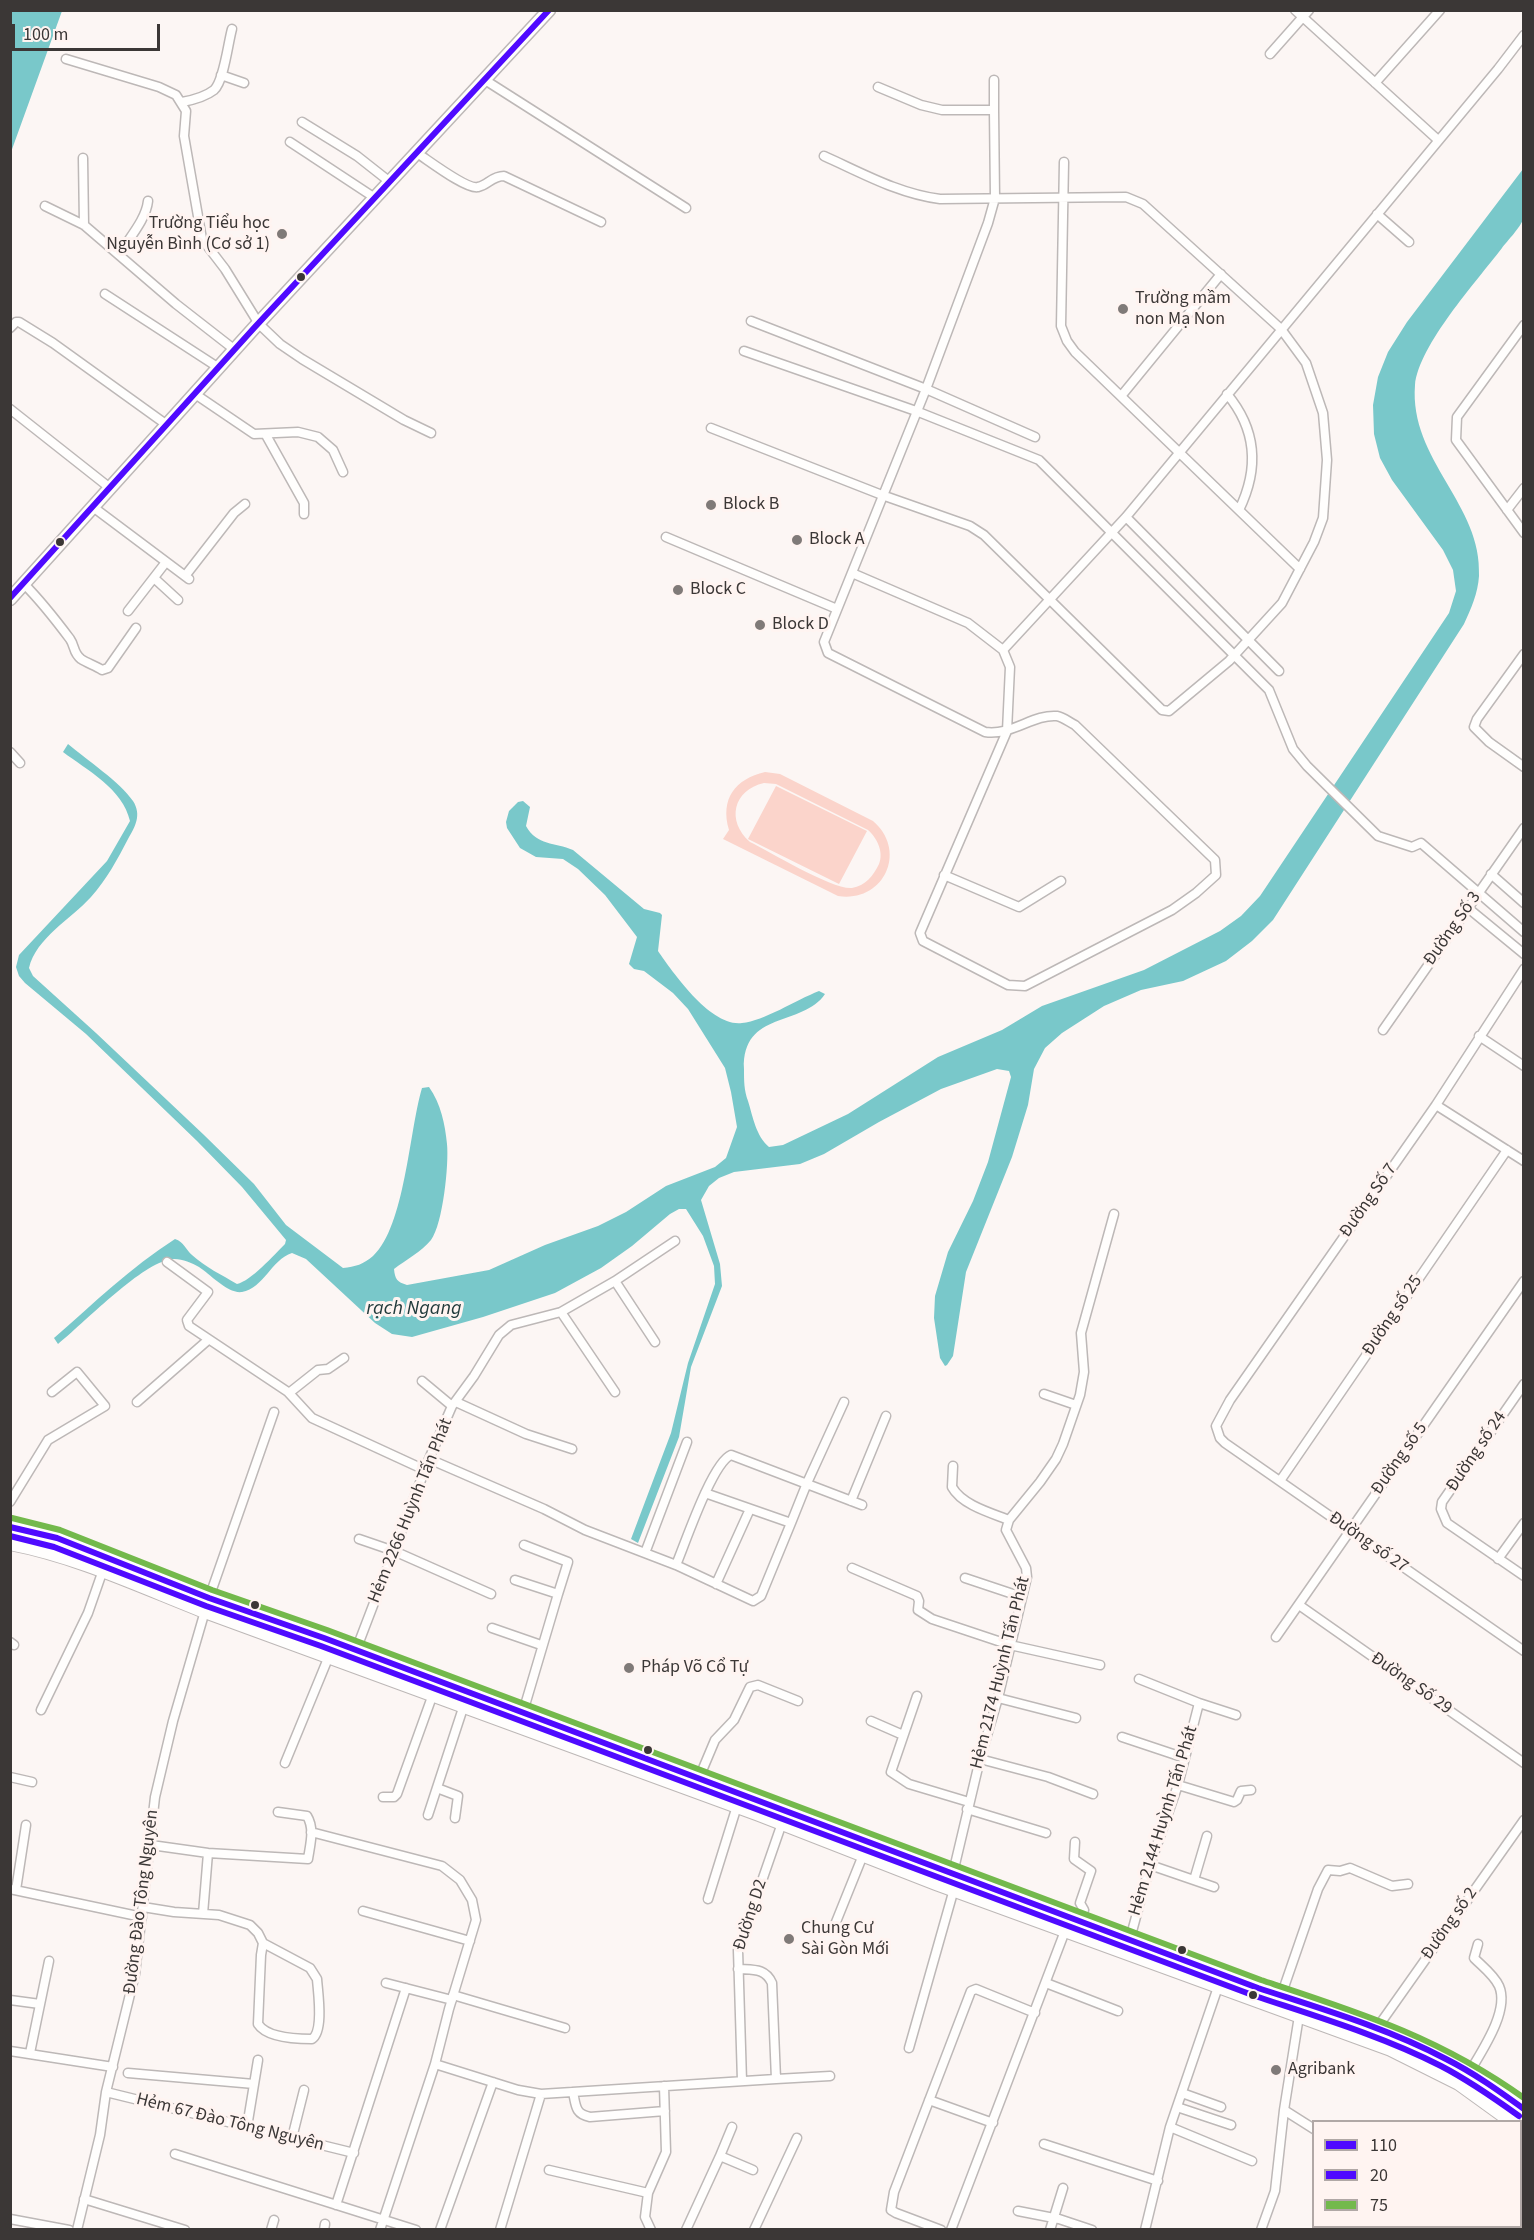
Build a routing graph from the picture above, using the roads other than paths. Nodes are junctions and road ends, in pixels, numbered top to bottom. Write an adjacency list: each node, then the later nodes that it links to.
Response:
1 (549, 10): 10 (main road)
2 (1295, 10): 4 (street)
3 (1440, 10): 12 (street)
4 (1306, 14): 7 (street); 12 (street)
5 (232, 29): 9 (street)
6 (1524, 35): 18 (street)
7 (1270, 54)
8 (66, 59): 15 (street)
9 (221, 75): 13 (street); 15 (street)
10 (485, 80): 20 (main road); 30 (street)
11 (994, 80): 16 (street)
12 (1375, 82): 18 (street)
13 (244, 84)
14 (878, 87): 16 (street)
15 (182, 102): 39 (street)
16 (994, 111): 26 (street)
17 (302, 122): 24 (street)
18 (1438, 140): 31 (street)
19 (290, 142): 25 (street)
20 (417, 153): 24 (main road); 32 (street)
21 (824, 156): 26 (street)
22 (83, 158): 33 (street)
23 (1064, 162): 27 (street)
24 (390, 183): 25 (main road)
25 (375, 198): 39 (main road)
26 (995, 198): 27 (street); 46 (street)
27 (1064, 198): 36 (street); 49 (street)
28 (148, 201): 35 (street)
29 (45, 206): 33 (street)
30 (686, 208)
31 (1377, 214): 34 (street); 42 (street)
32 (601, 222)
33 (84, 225): 35 (street)
34 (1409, 242)
35 (119, 255): 43 (street)
36 (1221, 274): 42 (street); 49 (street)
37 (105, 294): 45 (street)
38 (751, 321): 46 (street)
39 (259, 324): 43 (main road); 54 (street)
40 (1524, 325): 65 (street)
41 (10, 328): 52 (street)
42 (1281, 329): 48 (street); 72 (street)
43 (235, 350): 45 (main road)
44 (744, 351): 51 (street)
45 (219, 368): 47 (main road)
46 (926, 389): 51 (street); 56 (street)
47 (195, 394): 52 (main road); 55 (street)
48 (1227, 394): 57 (street); 64 (street)
49 (1122, 395): 57 (street)
50 (10, 410): 59 (street)
51 (916, 411): 61 (street); 68 (street)
52 (167, 425): 59 (main road)
53 (711, 428): 61 (street)
54 (431, 433)
55 (266, 435): 58 (street); 66 (street)
56 (1035, 437)
57 (1179, 452): 64 (street); 67 (street)
58 (343, 472)
59 (110, 488): 63 (main road)
60 (1524, 488): 65 (street)
61 (882, 495): 73 (street); 78 (street)
62 (245, 504): 71 (street)
63 (93, 507): 71 (street); 75 (main road)
64 (1239, 510): 72 (street)
65 (1507, 510): 69 (street)
66 (304, 514)
67 (1125, 516): 68 (street); 82 (street)
68 (1111, 533): 78 (street); 85 (street)
69 (1524, 533)
70 (666, 537): 79 (street)
71 (166, 562): 74 (street)
72 (1300, 569): 82 (street)
73 (852, 573): 79 (street); 83 (street)
74 (154, 578): 77 (street); 80 (street)
75 (24, 584): 76 (main road); 81 (street)
76 (12, 596)
77 (178, 600)
78 (1049, 600): 83 (street); 85 (street)
79 (837, 609): 87 (street)
80 (128, 611)
81 (136, 628)
82 (1249, 640): 85 (street); 86 (street)
83 (1003, 650): 87 (street)
84 (1524, 654): 90 (street)
85 (1235, 655): 95 (street)
86 (1279, 670)
87 (1007, 731): 93 (street); 93 (street)
88 (10, 752): 89 (street)
89 (20, 763)
90 (1524, 767)
91 (1524, 828): 92 (street, Đường Số 3)
92 (1491, 874): 95 (street, Đường Số 3); 96 (street)
93 (944, 875): 94 (street)
94 (1061, 881)
95 (1479, 892): 97 (street, Đường Số 3); 98 (street)
96 (1524, 903)
97 (1468, 908): 99 (street); 101 (street, Đường Số 3)
98 (1524, 932)
99 (1524, 954)
100 (1524, 969): 102 (street, Đường Số 7)
101 (1383, 1030)
102 (1479, 1036): 103 (street); 104 (street, Đường Số 7)
103 (1524, 1066)
104 (1436, 1104): 105 (street); 128 (street, Đường Số 7)
105 (1507, 1150): 106 (street); 134 (street, Đường số 25)
106 (1524, 1161)
107 (1114, 1214): 125 (street)
108 (675, 1241): 110 (street, Hẻm 2266 Huỳnh Tấn Phát)
109 (167, 1262): 113 (street)
110 (615, 1281): 112 (street, Hẻm 2266 Huỳnh Tấn Phát); 114 (street)
111 (1524, 1281): 145 (street, Đường số 5)
112 (561, 1312): 119 (street); 124 (street, Hẻm 2266 Huỳnh Tấn Phát)
113 (208, 1340): 120 (street); 122 (street)
114 (655, 1342)
115 (344, 1358): 120 (street)
116 (422, 1381): 124 (street)
117 (1524, 1384): 151 (street, Đường số 24)
118 (52, 1392): 138 (street)
119 (615, 1392)
120 (289, 1393): 133 (street)
121 (1044, 1394): 125 (street)
122 (137, 1402)
123 (844, 1402): 135 (street)
124 (454, 1404): 130 (street); 131 (street, Hẻm 2266 Huỳnh Tấn Phát)
125 (1076, 1405): 141 (street)
126 (274, 1412): 162 (street, Đường Đào Tông Nguyên)
127 (886, 1416): 137 (street)
128 (1217, 1431): 134 (street, Đường số 27)
129 (687, 1442): 150 (street)
130 (572, 1449)
131 (429, 1459): 133 (street, Hẻm 2266 Huỳnh Tấn Phát); 150 (street)
132 (953, 1466): 141 (street)
133 (425, 1470): 149 (street, Hẻm 2266 Huỳnh Tấn Phát)
134 (1280, 1481): 145 (street, Đường số 27)
135 (807, 1483): 136 (street); 137 (street); 142 (street)
136 (705, 1493): 140 (street); 152 (street)
137 (851, 1501): 139 (street)
138 (10, 1502)
139 (862, 1505)
140 (750, 1509): 142 (street); 158 (street)
141 (1009, 1520): 161 (street, Hẻm 2174 Huỳnh Tấn Phát)
142 (791, 1522): 158 (street)
143 (1524, 1523): 151 (street)
144 (10, 1527): 162 (main road)
145 (1350, 1530): 163 (street, Đường số 5); 169 (street, Đường số 27)
146 (359, 1539): 149 (street)
147 (11, 1543): 154 (main road)
148 (524, 1545): 160 (street)
149 (394, 1551): 159 (street); 168 (street, Hẻm 2266 Huỳnh Tấn Phát)
150 (645, 1553): 152 (street)
151 (1498, 1559): 155 (street)
152 (676, 1565): 158 (street)
153 (852, 1568): 167 (street)
154 (103, 1570): 162 (main road); 179 (street)
155 (1524, 1576)
156 (965, 1578): 161 (street)
157 (515, 1580): 160 (street)
158 (716, 1584)
159 (491, 1594)
160 (558, 1594): 166 (street)
161 (1022, 1597): 167 (street, Hẻm 2174 Huỳnh Tấn Phát)
162 (207, 1604): 168 (main road); 170 (main road); 211 (street, Đường Đào Tông Nguyên)
163 (1299, 1605): 165 (street, Đường số 5); 190 (street, Đường Số 29)
164 (492, 1628): 166 (street)
165 (1276, 1637)
166 (541, 1645): 180 (street)
167 (1010, 1645): 171 (street); 175 (street, Hẻm 2174 Huỳnh Tấn Phát)
168 (356, 1650): 180 (main road)
169 (1524, 1651)
170 (329, 1656): 173 (main road); 189 (street)
171 (1100, 1665)
172 (1139, 1679): 177 (street)
173 (433, 1694): 178 (main road); 198 (street)
174 (917, 1696): 184 (street)
175 (998, 1698): 182 (street); 188 (street, Hẻm 2174 Huỳnh Tấn Phát)
176 (798, 1701): 192 (street)
177 (1199, 1703): 181 (street); 187 (street, Hẻm 2144 Huỳnh Tấn Phát)
178 (464, 1705): 186 (main road); 195 (street)
179 (41, 1710)
180 (523, 1712): 186 (main road)
181 (1236, 1715)
182 (1076, 1718)
183 (871, 1721): 184 (street)
184 (903, 1736): 200 (street)
185 (1122, 1737): 187 (street)
186 (616, 1754): 192 (main road); 199 (main road)
187 (1185, 1758): 194 (street, Hẻm 2144 Huỳnh Tấn Phát)
188 (980, 1759): 197 (street); 200 (street, Hẻm 2174 Huỳnh Tấn Phát)
189 (285, 1763)
190 (1524, 1763)
191 (10, 1777): 193 (street)
192 (699, 1778): 215 (main road)
193 (32, 1782)
194 (1178, 1785): 196 (street); 214 (street, Hẻm 2144 Huỳnh Tấn Phát)
195 (436, 1788): 202 (street); 203 (street)
196 (1251, 1790)
197 (1093, 1794)
198 (383, 1797)
199 (737, 1806): 205 (main road); 221 (street)
200 (968, 1806): 208 (street); 215 (street, Hẻm 2174 Huỳnh Tấn Phát)
201 (278, 1812): 207 (street)
202 (428, 1815)
203 (454, 1818)
204 (1524, 1820): 247 (street, Đường số 2)
205 (782, 1823): 213 (main road); 234 (street, Đường D2)
206 (26, 1826): 219 (street)
207 (311, 1832): 212 (street); 230 (street)
208 (1046, 1833)
209 (1208, 1836): 216 (street)
210 (1075, 1842): 226 (street)
211 (151, 1845): 212 (street); 222 (street, Đường Đào Tông Nguyên)
212 (208, 1852): 224 (street)
213 (863, 1855): 220 (main road); 227 (street)
214 (1150, 1865): 216 (street); 229 (street, Hẻm 2144 Huỳnh Tấn Phát)
215 (952, 1873): 226 (main road)
216 (1194, 1880): 218 (street)
217 (1408, 1884): 239 (street)
218 (1214, 1887)
219 (13, 1889): 225 (street)
220 (954, 1890): 228 (main road); 248 (street)
221 (708, 1899)
222 (143, 1907): 224 (street); 225 (street, Đường Đào Tông Nguyên)
223 (363, 1911): 230 (street)
224 (203, 1914): 231 (street)
225 (142, 1917): 253 (street, Đường Đào Tông Nguyên)
226 (1080, 1920): 229 (main road)
227 (834, 1927)
228 (1065, 1931): 235 (main road); 237 (street)
229 (1130, 1939): 235 (main road)
230 (470, 1941): 240 (street)
231 (263, 1943): 231 (street)
232 (1479, 1944): 255 (street)
233 (49, 1961): 242 (street)
234 (738, 1969): 257 (street); 258 (street, Đường D2)
235 (1220, 1980): 239 (main road); 245 (main road); 265 (street)
236 (386, 1983): 238 (street)
237 (1046, 1983): 243 (street); 244 (street)
238 (406, 1988): 240 (street); 283 (street)
239 (1281, 1996): 247 (main road)
240 (452, 1997): 246 (street); 252 (street)
241 (10, 2000): 242 (street)
242 (40, 2004): 250 (street)
243 (1118, 2011)
244 (1035, 2013): 267 (street); 274 (street)
245 (1299, 2016): 271 (street); 273 (main road)
246 (565, 2028)
247 (1377, 2028): 255 (main road)
248 (909, 2048)
249 (10, 2051): 250 (street)
250 (30, 2053): 253 (street)
251 (258, 2060): 260 (street)
252 (435, 2064): 259 (street); 297 (street)
253 (113, 2067): 263 (street, Đường Đào Tông Nguyên)
254 (128, 2073): 260 (street)
255 (1469, 2073): 270 (main road)
256 (830, 2076): 257 (street)
257 (776, 2079): 258 (street)
258 (742, 2081): 261 (street)
259 (493, 2082): 266 (street); 303 (street)
260 (254, 2084): 276 (street)
261 (664, 2086): 264 (street); 272 (street)
262 (304, 2090): 280 (street)
263 (106, 2092): 276 (street, Hẻm 67 Đào Tông Nguyên); 292 (street, Đường Đào Tông Nguyên)
264 (573, 2092): 266 (street); 272 (street)
265 (1182, 2093): 268 (street); 269 (street)
266 (542, 2094): 304 (street)
267 (929, 2100): 274 (street); 308 (street)
268 (1177, 2107): 275 (street); 278 (street)
269 (1221, 2107)
270 (1524, 2109)
271 (1284, 2110): 279 (street); 313 (street)
272 (665, 2111): 291 (street)
273 (1512, 2120)
274 (993, 2123): 309 (street)
275 (1231, 2125)
276 (247, 2127): 280 (street, Hẻm 67 Đào Tông Nguyên)
277 (732, 2127): 285 (street)
278 (1170, 2127): 286 (street); 289 (street)
279 (1312, 2128)
280 (292, 2138): 283 (street, Hẻm 67 Đào Tông Nguyên)
281 (797, 2138): 307 (street)
282 (1044, 2144): 289 (street)
283 (354, 2153): 293 (street)
284 (175, 2154): 293 (street)
285 (720, 2156): 288 (street); 306 (street)
286 (1252, 2161)
287 (549, 2170): 291 (street)
288 (753, 2170)
289 (1158, 2181): 312 (street)
290 (1063, 2188): 295 (street)
291 (648, 2193): 305 (street)
292 (84, 2199): 299 (street, Đường Đào Tông Nguyên); 300 (street)
293 (336, 2205): 297 (street)
294 (1018, 2211): 295 (street)
295 (1054, 2217): 310 (street); 311 (street)
296 (10, 2219): 298 (street)
297 (383, 2219): 301 (street); 302 (street)
298 (69, 2229)
299 (77, 2229)
300 (185, 2229)
301 (380, 2229)
302 (416, 2229)
303 (440, 2229)
304 (500, 2229)
305 (651, 2229)
306 (686, 2229)
307 (754, 2229)
308 (941, 2229)
309 (951, 2229)
310 (1050, 2229)
311 (1092, 2229)
312 (1145, 2229)
313 (1261, 2229)

